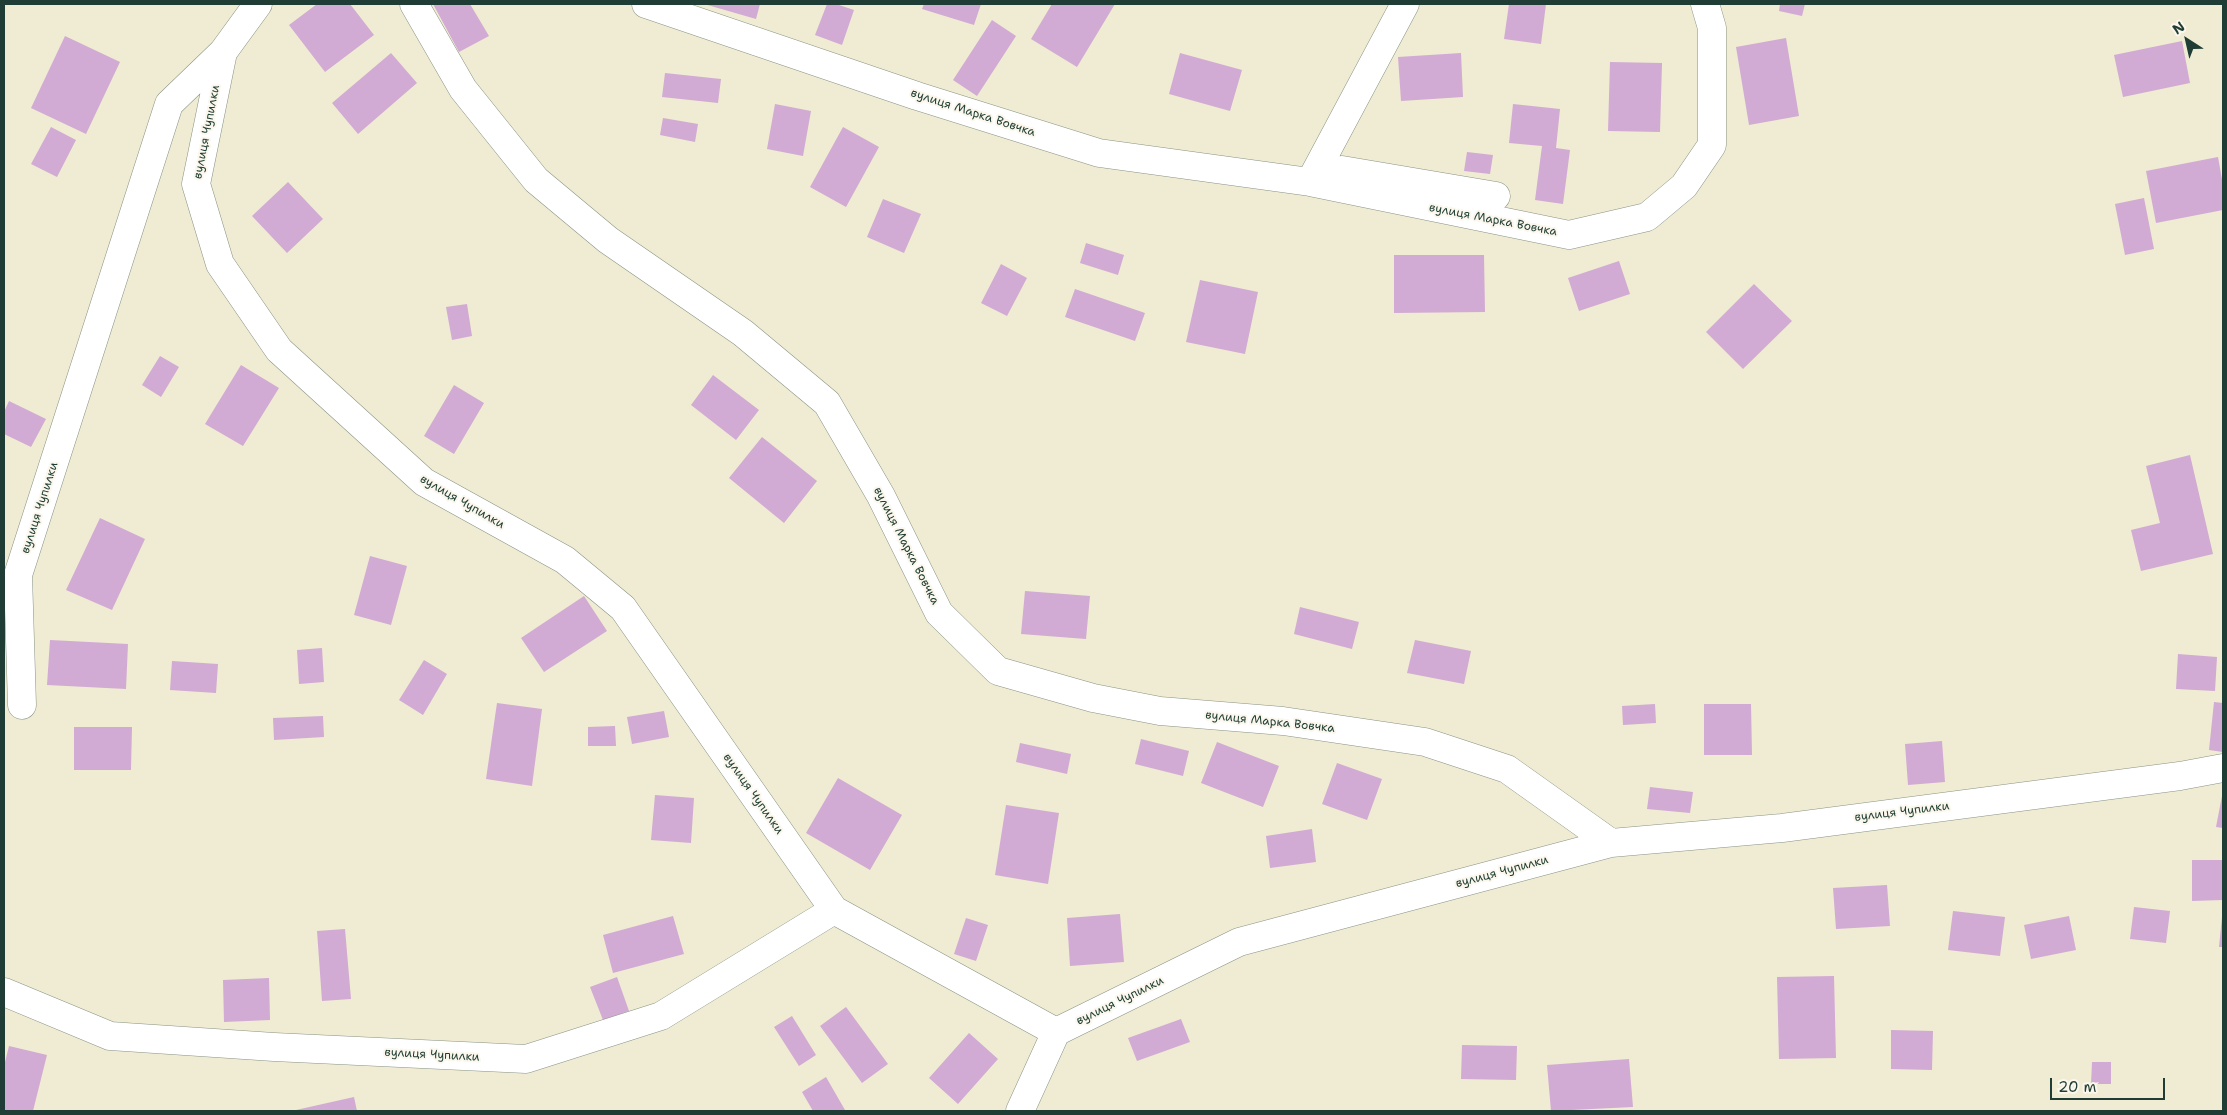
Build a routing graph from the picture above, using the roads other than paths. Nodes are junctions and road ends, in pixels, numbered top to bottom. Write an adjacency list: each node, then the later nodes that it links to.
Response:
1 (258, 4): 6 (street, вулиця Чупилки)
2 (414, 4): 11 (street, вулиця Марка Вовчка)
3 (646, 4): 7 (street, вулиця Марка Вовчка)
4 (1405, 4): 7 (street)
5 (1705, 4): 7 (street, вулиця Марка Вовчка)
6 (223, 52): 9 (street, вулиця Чупилки); 12 (street, вулиця Чупилки)
7 (1310, 182): 8 (street, вулиця Марка Вовчка)
8 (1496, 196)
9 (22, 704)
10 (2223, 768): 11 (street, вулиця Чупилки)
11 (1611, 843): 14 (street, вулиця Чупилки)
12 (834, 910): 13 (street, вулиця Чупилки); 14 (street, вулиця Чупилки)
13 (4, 992)
14 (1056, 1032): 15 (street)
15 (1020, 1111)

